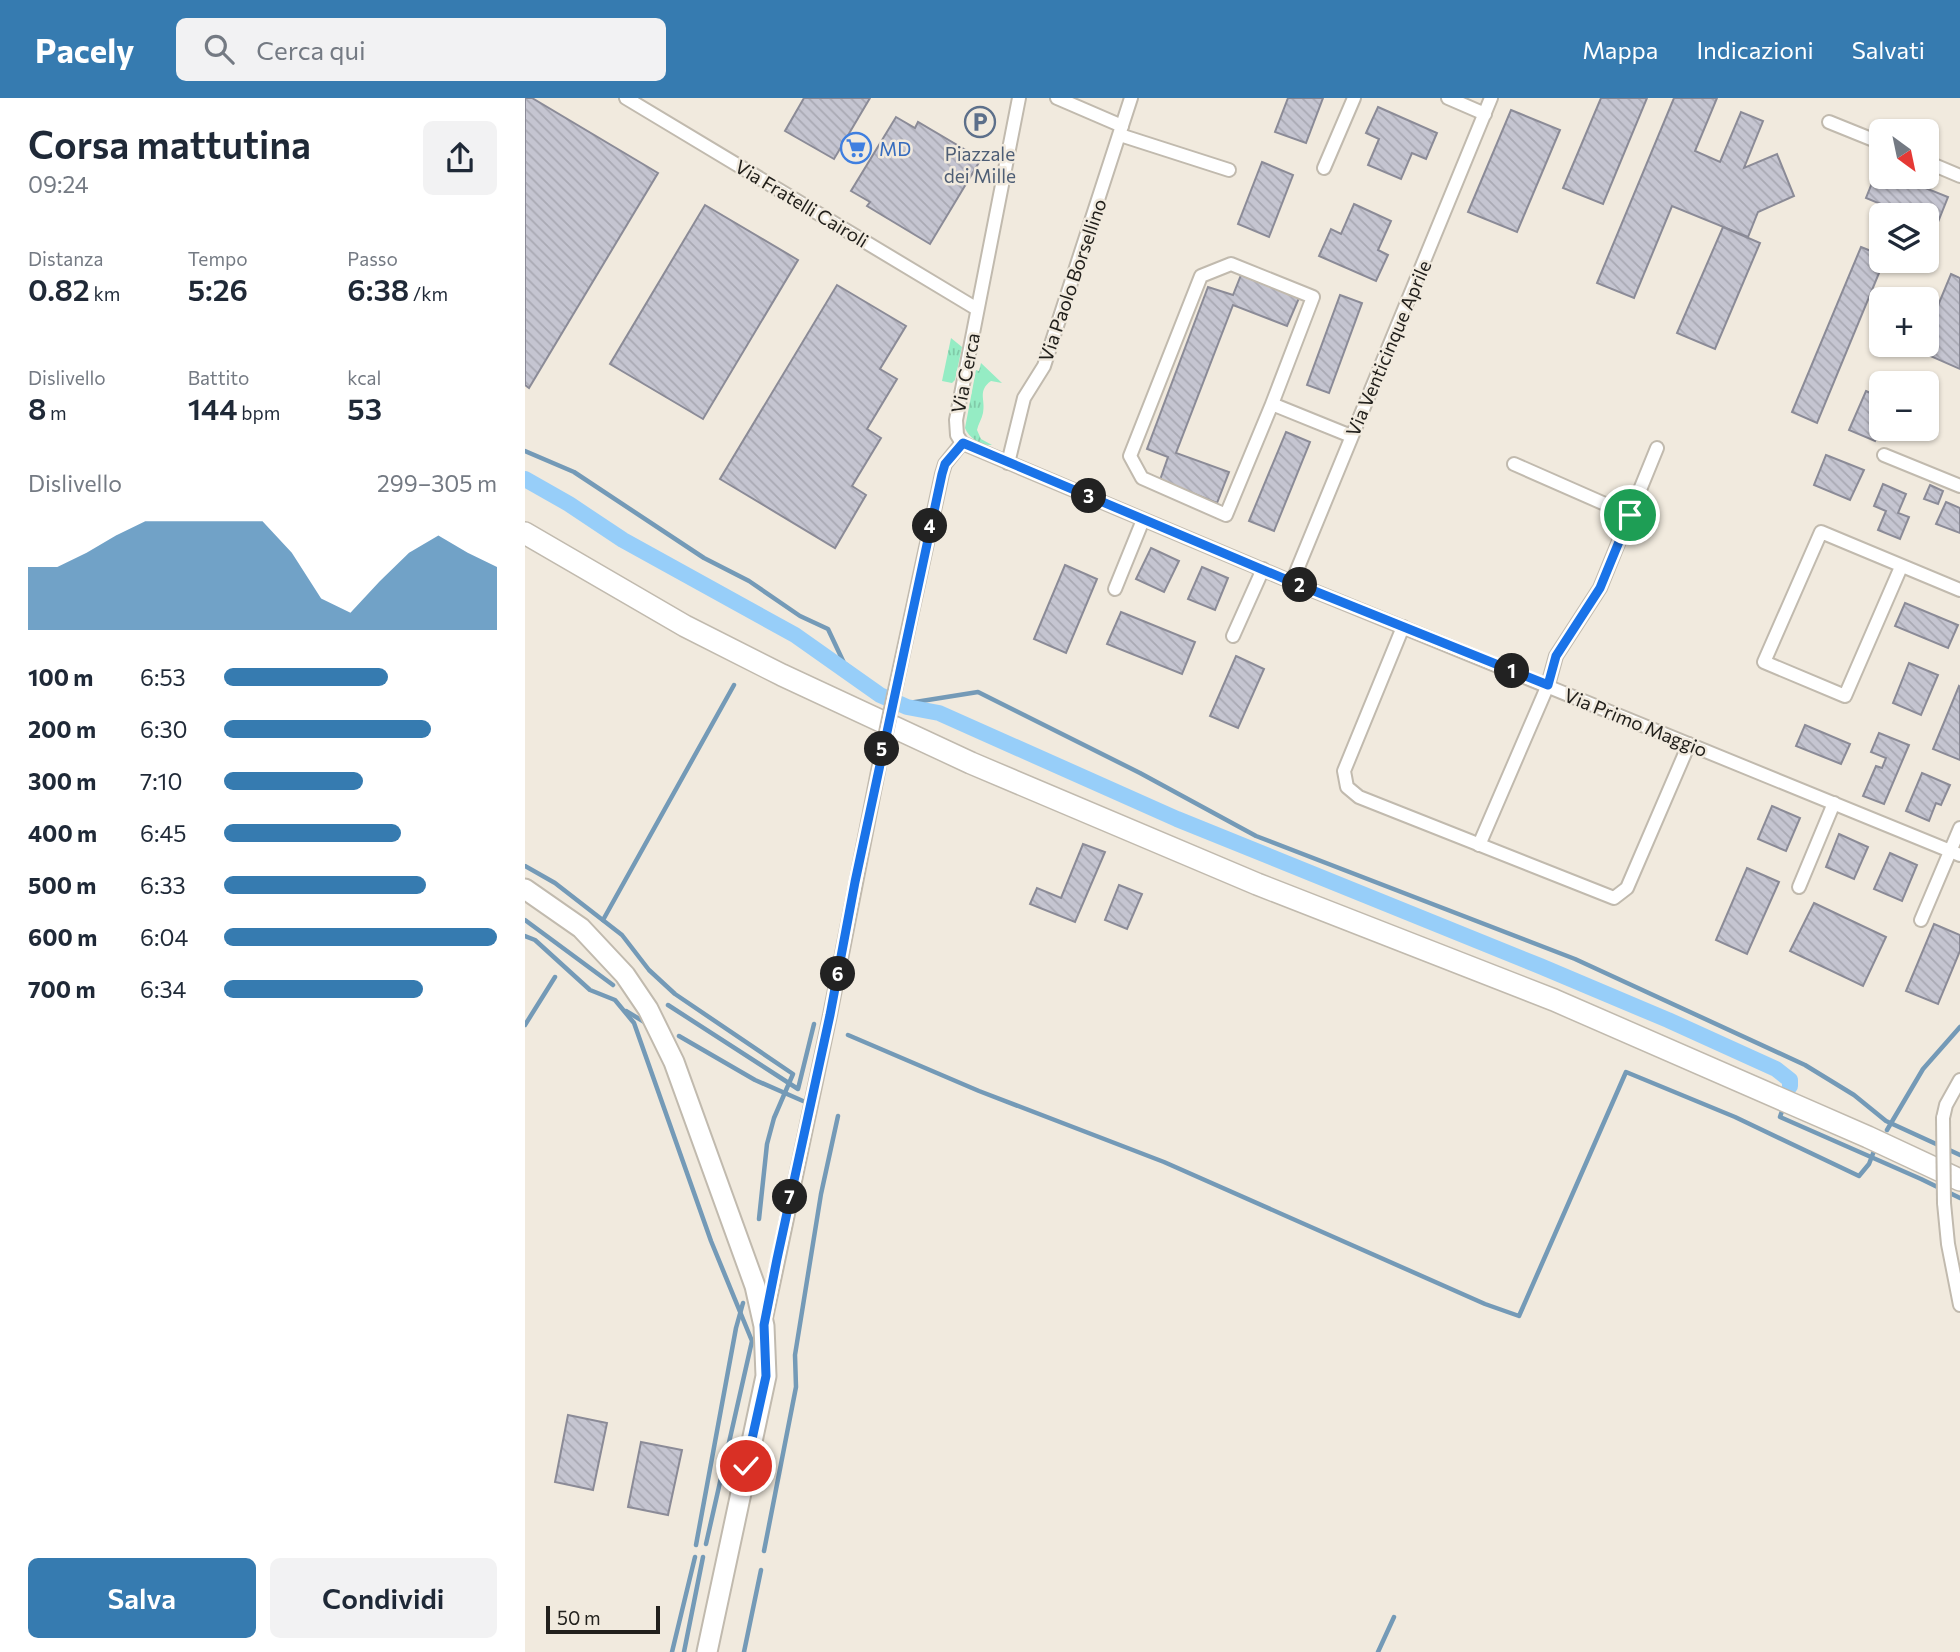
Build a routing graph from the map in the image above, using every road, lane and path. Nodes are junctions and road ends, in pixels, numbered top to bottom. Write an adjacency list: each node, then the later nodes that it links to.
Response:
1 (626, 98): 16 (street, Via Fratelli Cairoli)
2 (1019, 98): 16 (street, Via Cerca)
3 (1057, 98): 10 (street)
4 (1131, 98): 10 (street, Via Paolo Borsellino)
5 (1354, 98): 13 (street)
6 (1448, 98): 8 (street)
7 (1491, 98): 8 (street, Via Venticinque Aprile)
8 (1485, 114): 18 (street, Via Venticinque Aprile)
9 (1829, 122): 11 (street)
10 (1121, 131): 14 (street); 22 (street, Via Paolo Borsellino)
11 (1869, 138)
12 (1939, 167): 15 (street)
13 (1324, 168)
14 (1229, 170)
15 (1960, 176)
16 (977, 309): 19 (street, Via Cerca)
17 (1272, 404): 17 (street); 18 (street)
18 (1351, 436): 30 (street, Via Venticinque Aprile)
19 (963, 443): 22 (street, Via Primo Maggio); 47 (street, Via Cerca, bridge)
20 (1657, 448): 25 (street)
21 (1884, 455): 24 (street)
22 (1008, 463): 26 (street, Via Primo Maggio)
23 (1514, 464): 25 (street)
24 (1960, 486)
25 (1630, 515): 35 (street)
26 (1143, 520): 29 (street, Via Primo Maggio); 31 (street)
27 (525, 533): 45 (highway)
28 (1901, 567): 28 (street); 32 (street)
29 (1263, 569): 30 (street, Via Primo Maggio); 34 (street)
30 (1292, 582): 33 (street, Via Primo Maggio)
31 (1115, 589)
32 (1960, 590)
33 (1403, 627): 35 (street, Via Primo Maggio); 39 (street)
34 (1233, 636)
35 (1548, 685): 36 (street, Via Primo Maggio); 39 (street)
36 (1689, 744): 37 (street, Via Primo Maggio); 39 (street)
37 (1834, 803): 40 (street, Via Primo Maggio); 41 (street)
38 (1960, 828): 40 (street)
39 (1479, 845)
40 (1955, 853): 43 (street)
41 (1799, 887)
42 (525, 889): 47 (main road)
43 (1921, 920)
44 (1960, 1080): 46 (street, bridge)
45 (1960, 1180)
46 (1960, 1305)
47 (764, 1325): 48 (main road)
48 (707, 1652)

